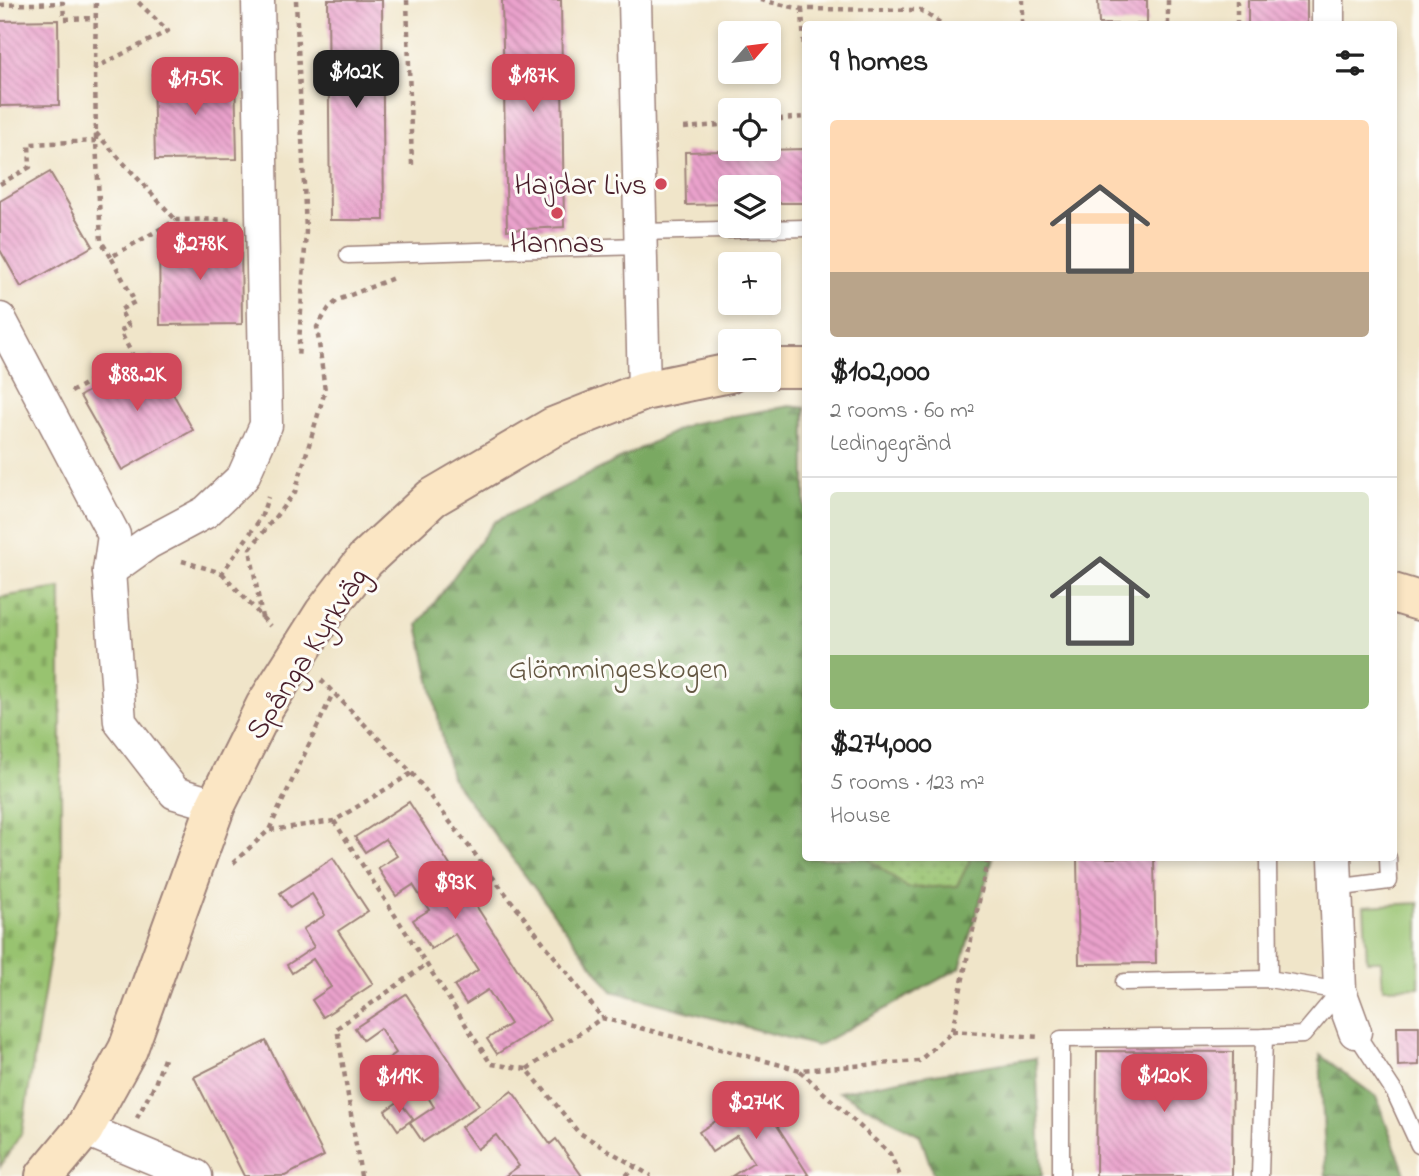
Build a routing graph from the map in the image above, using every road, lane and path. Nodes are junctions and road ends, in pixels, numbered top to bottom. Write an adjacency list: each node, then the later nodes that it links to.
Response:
1 (96, 0): 13 (path)
2 (136, 0): 20 (path)
3 (258, 0): 29 (street)
4 (407, 0): 27 (path)
5 (635, 0): 32 (street)
6 (760, 0): 12 (path)
7 (1022, 0): 16 (path)
8 (1168, 0): 17 (path)
9 (1237, 0): 18 (path)
10 (1328, 0): 19 (street)
11 (0, 5): 13 (path)
12 (802, 9): 14 (path); 15 (path)
13 (96, 18): 20 (path)
14 (803, 21)
15 (937, 21)
16 (1022, 21)
17 (1168, 21)
18 (1237, 21)
19 (1328, 21)
20 (96, 68): 25 (path)
21 (802, 117): 22 (path)
22 (781, 119)
23 (718, 125): 24 (path)
24 (684, 128)
25 (96, 133): 26 (path); 30 (path)
26 (96, 141): 28 (path); 34 (path)
27 (412, 165)
28 (0, 184)
29 (262, 218): 30 (path); 42 (street)
30 (176, 220): 34 (path)
31 (802, 228): 32 (lane)
32 (641, 239): 33 (lane); 40 (street)
33 (348, 255)
34 (111, 257): 41 (path)
35 (372, 288): 48 (path)
36 (0, 319): 41 (street)
37 (781, 368): 38 (street)
38 (802, 368)
39 (718, 376): 40 (street, Spånga Kyrkväg)
40 (645, 391): 53 (street, Spånga Kyrkväg)
41 (46, 406): 42 (street)
42 (109, 571): 53 (street)
43 (222, 573): 48 (path)
44 (1397, 579): 45 (street)
45 (1419, 582)
46 (1397, 594): 47 (street)
47 (1419, 601)
48 (262, 618): 49 (path)
49 (270, 626)
50 (315, 674): 51 (path)
51 (333, 693): 52 (path); 55 (path)
52 (412, 773): 54 (path); 65 (path)
53 (216, 806): 73 (street, Spånga Kyrkväg)
54 (334, 821): 55 (path); 61 (path)
55 (269, 830): 60 (path)
56 (987, 861): 66 (path)
57 (1268, 861): 62 (lane)
58 (1388, 861): 59 (lane)
59 (1335, 873): 64 (street)
60 (229, 874)
61 (427, 964): 71 (path); 79 (path)
62 (1269, 979): 63 (lane); 64 (lane)
63 (1124, 982)
64 (1339, 991): 67 (street); 68 (lane)
65 (602, 1018): 71 (path); 72 (path)
66 (952, 1031): 69 (path); 72 (path)
67 (1355, 1032): 75 (lane)
68 (1264, 1037): 69 (lane); 84 (lane)
69 (1061, 1039): 83 (lane)
70 (169, 1045): 74 (path)
71 (527, 1069): 76 (path)
72 (800, 1070): 82 (path)
73 (84, 1129): 74 (street); 77 (street, Spånga Kyrkväg)
74 (122, 1145): 78 (street)
75 (1419, 1145)
76 (634, 1167): 80 (path); 81 (path)
77 (45, 1176)
78 (196, 1176)
79 (361, 1176)
80 (626, 1176)
81 (651, 1176)
82 (900, 1176)
83 (1061, 1176)
84 (1259, 1176)

